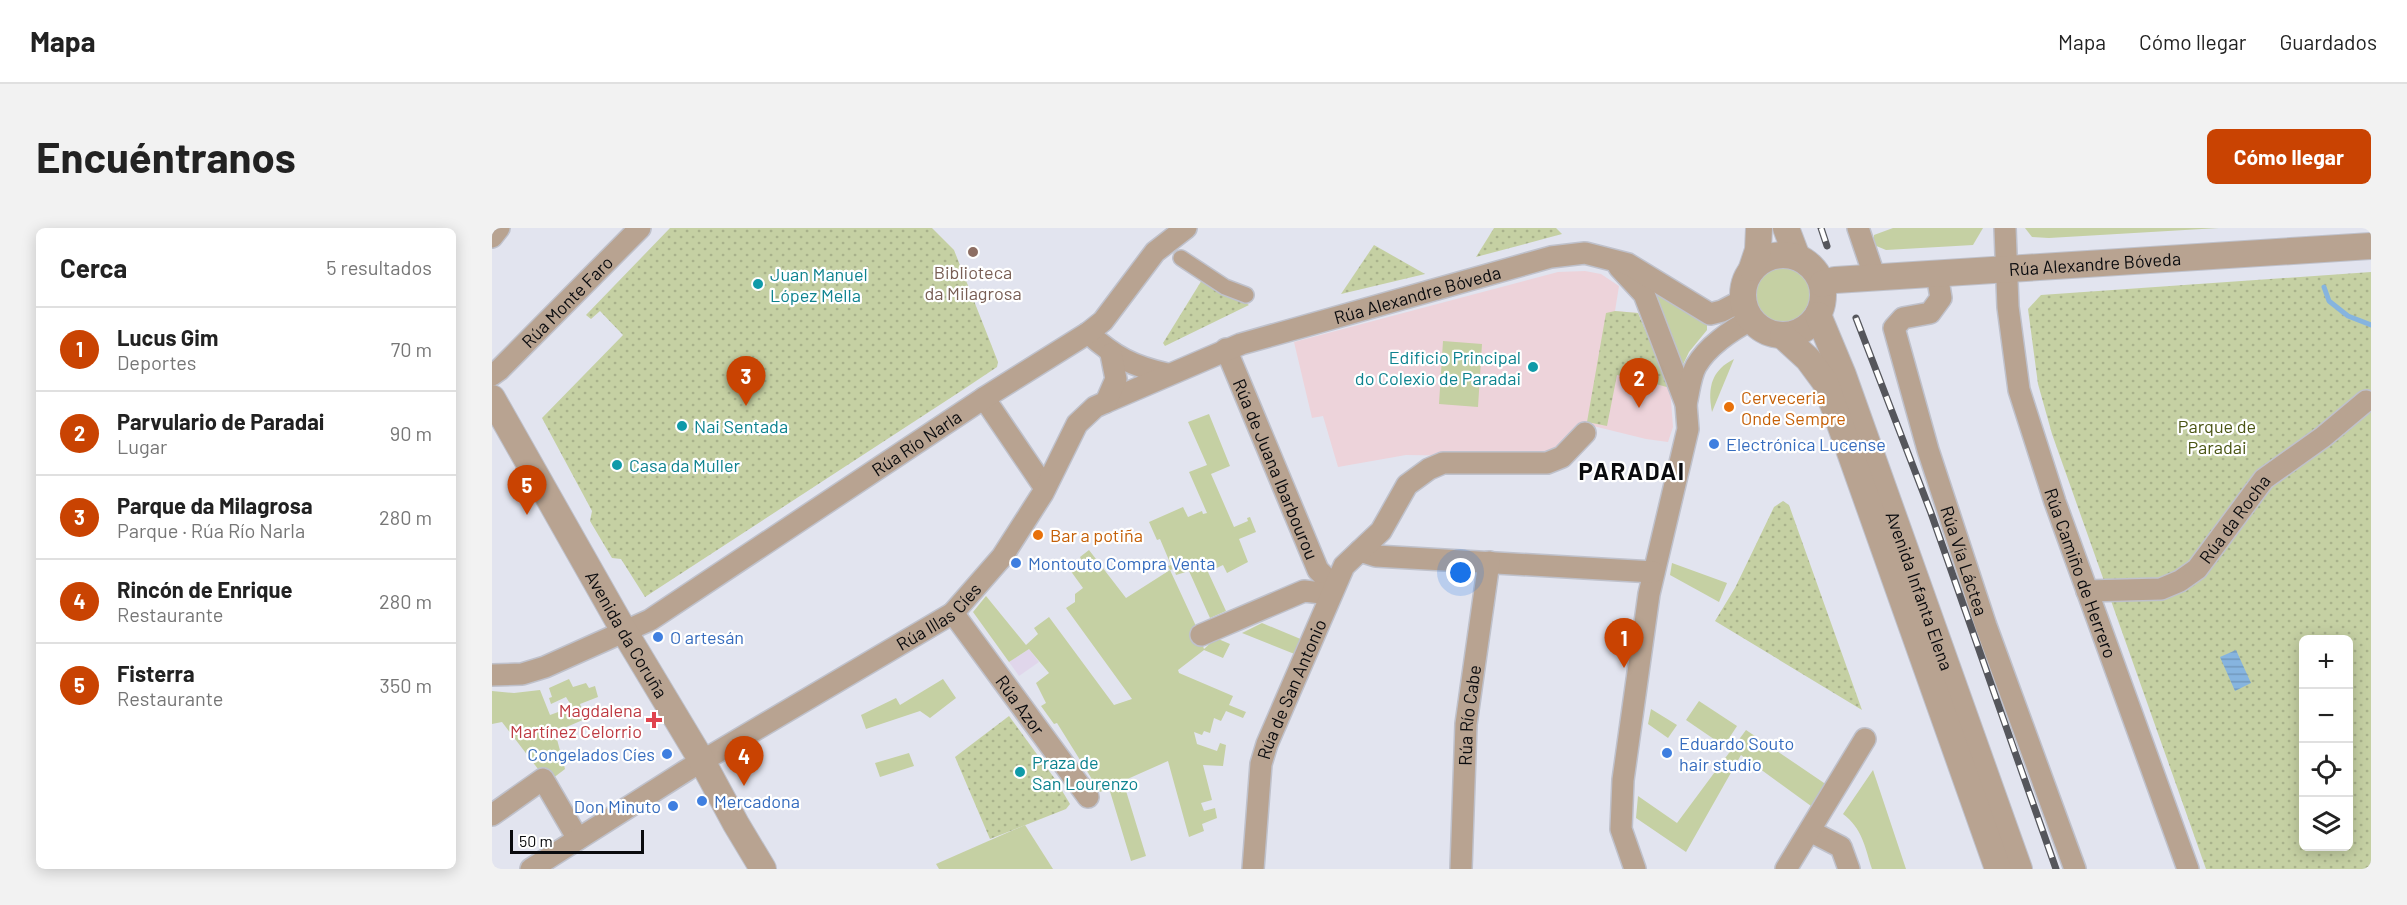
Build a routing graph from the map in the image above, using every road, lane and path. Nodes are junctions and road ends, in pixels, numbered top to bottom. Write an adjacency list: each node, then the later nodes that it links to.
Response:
1 (499, 228): 8 (street)
2 (640, 228): 26 (street, Rúa Monte Faro)
3 (1186, 228): 21 (street, Rúa Río Narla)
4 (1759, 228): 13 (street)
5 (1786, 228): 10 (street)
6 (1858, 228): 16 (street)
7 (2005, 228): 14 (street, Rúa Camiño de Herrero)
8 (492, 237)
9 (2371, 246): 14 (street, Rúa Alexandre Bóveda)
10 (1797, 257): 13 (street); 17 (street)
11 (1181, 258): 18 (street)
12 (1611, 258): 19 (street, Rúa Alexandre Bóveda); 23 (street, Rúa Alexandre Bóveda); 31 (street)
13 (1752, 268): 19 (street)
14 (2008, 269): 15 (street, Rúa Alexandre Bóveda); 38 (street, Rúa Camiño de Herrero)
15 (1937, 273): 16 (street, Rúa Alexandre Bóveda); 58 (street, Rúa Vía Láctea)
16 (1875, 278): 17 (street, Rúa Alexandre Bóveda)
17 (1822, 284): 20 (street)
18 (1246, 294)
19 (1747, 310): 22 (street); 31 (street)
20 (1818, 315): 22 (street); 57 (street, Avenida Infanta Elena)
21 (1088, 333): 24 (street); 28 (street, Rúa Río Narla)
22 (1783, 336): 56 (street, Avenida Infanta Elena)
23 (1226, 349): 25 (street, Rúa Illas Cíes); 37 (street, Rúa de Juana Ibarbourou)
24 (1111, 354): 25 (street); 30 (street)
25 (1167, 374): 30 (street, Rúa Illas Cíes)
26 (492, 375)
27 (492, 398): 40 (street, Avenida da Coruña)
28 (984, 398): 33 (street); 40 (street, Rúa Río Narla)
29 (2366, 401): 38 (street, Rúa da Rocha)
30 (1106, 402): 33 (street, Rúa Illas Cíes)
31 (1686, 404): 36 (street)
32 (1585, 433): 34 (street, Rúa de San Antonio)
33 (1045, 488): 39 (street, Rúa Illas Cíes)
34 (1360, 551): 35 (street); 37 (street, Rúa de San Antonio)
35 (1489, 562): 36 (street); 52 (street, Rúa Río Cabe)
36 (1653, 572): 53 (street)
37 (1334, 587): 41 (street); 51 (street, Rúa de San Antonio)
38 (2087, 591): 59 (street, Rúa Camiño de Herrero)
39 (953, 613): 44 (street, Rúa Illas Cíes); 45 (street, Rúa Azor)
40 (624, 631): 42 (street, Rúa Río Narla); 44 (street, Avenida da Coruña)
41 (1201, 635)
42 (492, 675)
43 (1865, 739): 47 (street)
44 (702, 761): 48 (street, Rúa Illas Cíes); 50 (street, Avenida da Coruña)
45 (1088, 797)
46 (492, 815): 48 (street)
47 (1810, 831): 54 (street); 55 (street)
48 (578, 839): 49 (street, Rúa Illas Cíes)
49 (531, 869)
50 (763, 869)
51 (1253, 869)
52 (1461, 869)
53 (1635, 869)
54 (1786, 869)
55 (1849, 869)
56 (1998, 869)
57 (2019, 869)
58 (2075, 869)
59 (2188, 869)

